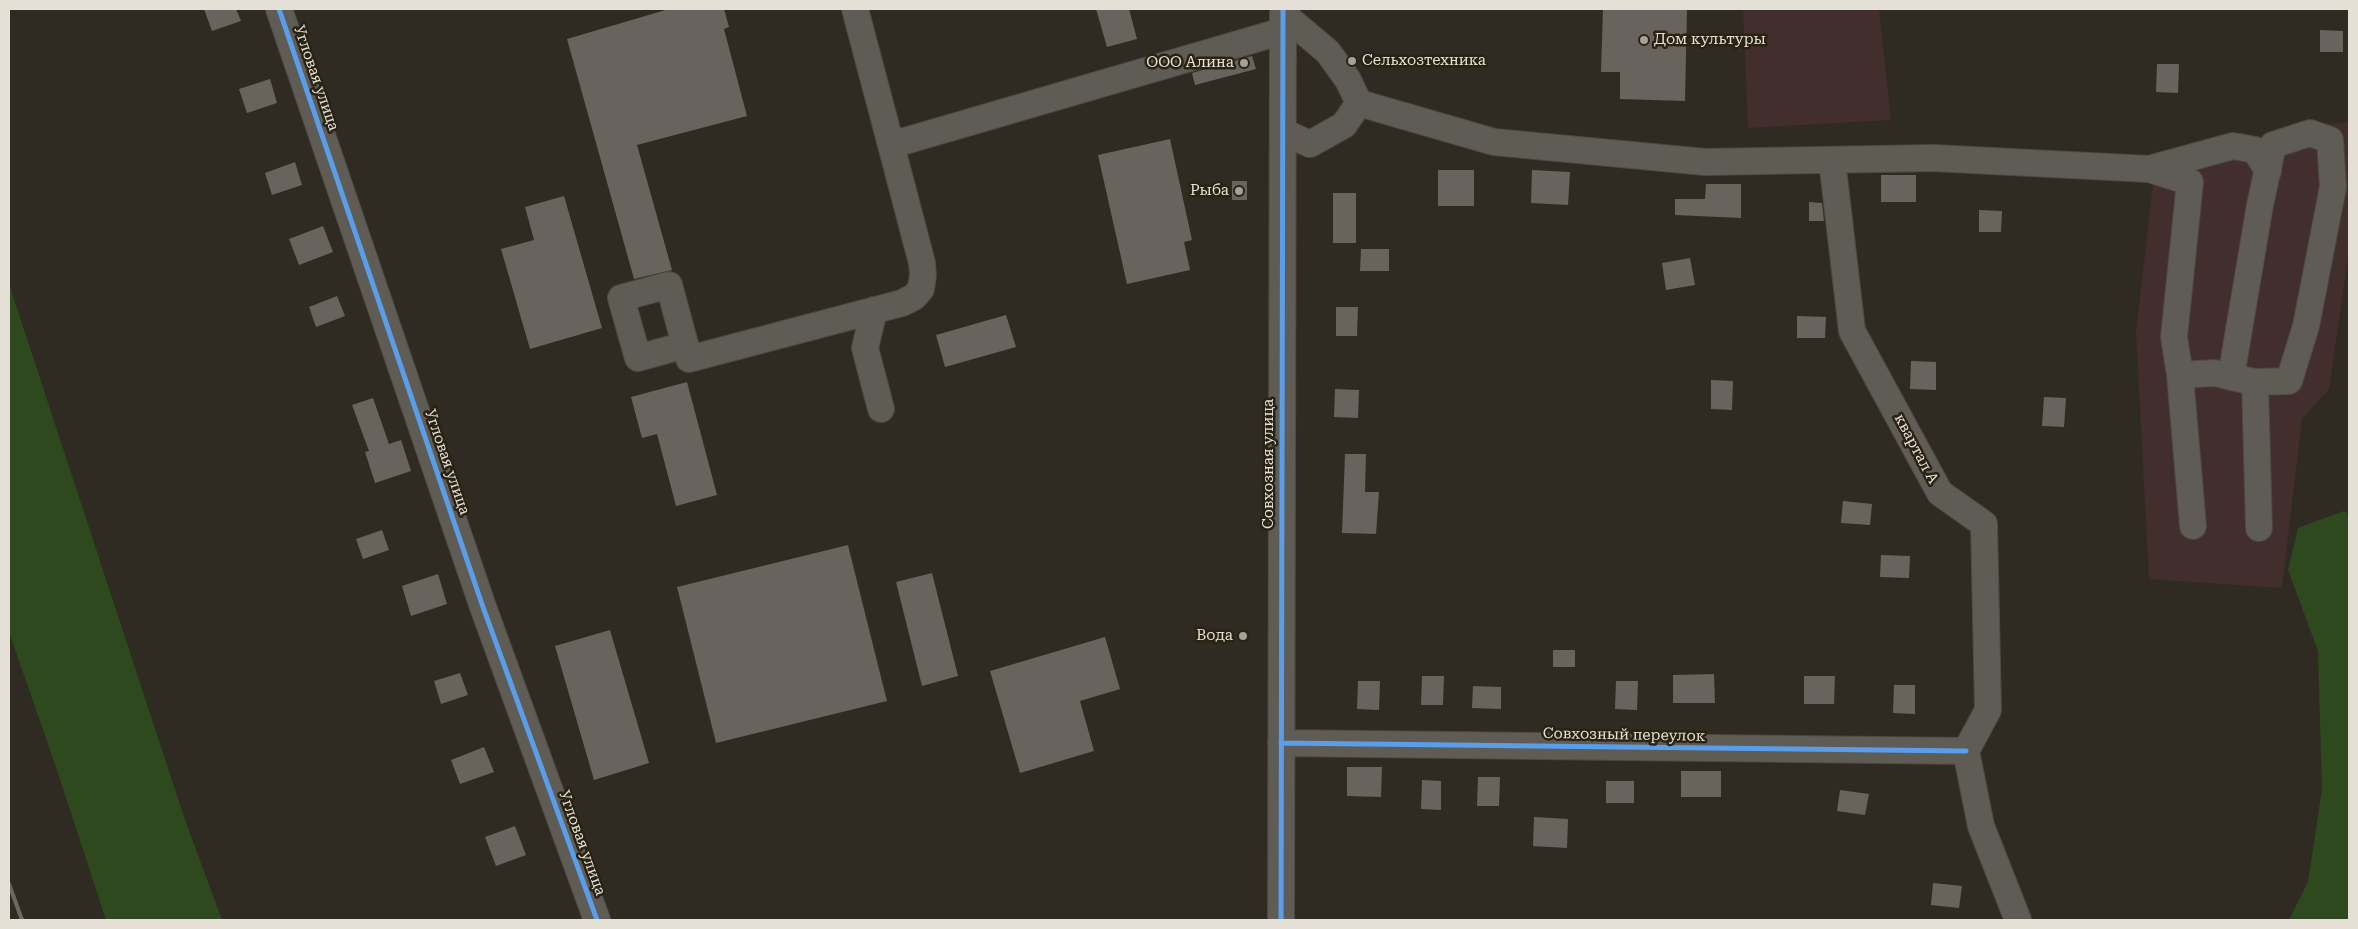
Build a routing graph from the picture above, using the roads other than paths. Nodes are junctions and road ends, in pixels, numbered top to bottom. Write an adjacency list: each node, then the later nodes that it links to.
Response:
1 (279, 9): 19 (street, Угловая улица)
2 (855, 9): 6 (street)
3 (1283, 18): 4 (street); 5 (street, Совхозная улица); 6 (street)
4 (1358, 103): 5 (street); 7 (street)
5 (1283, 132): 17 (street, Совхозная улица)
6 (891, 145): 10 (street)
7 (1832, 160): 8 (street); 18 (street, квартал А)
8 (2149, 168): 9 (street); 12 (street)
9 (2268, 171): 13 (street); 13 (street)
10 (874, 310): 11 (street); 14 (street)
11 (685, 345)
12 (2180, 375): 13 (street); 15 (street)
13 (2243, 379): 16 (street)
14 (882, 409)
15 (2193, 526)
16 (2260, 528)
17 (1281, 743): 18 (street, Совхозный переулок); 20 (street, Совхозная улица)
18 (1966, 751): 21 (street)
19 (597, 920)
20 (1281, 920)
21 (2018, 920)

